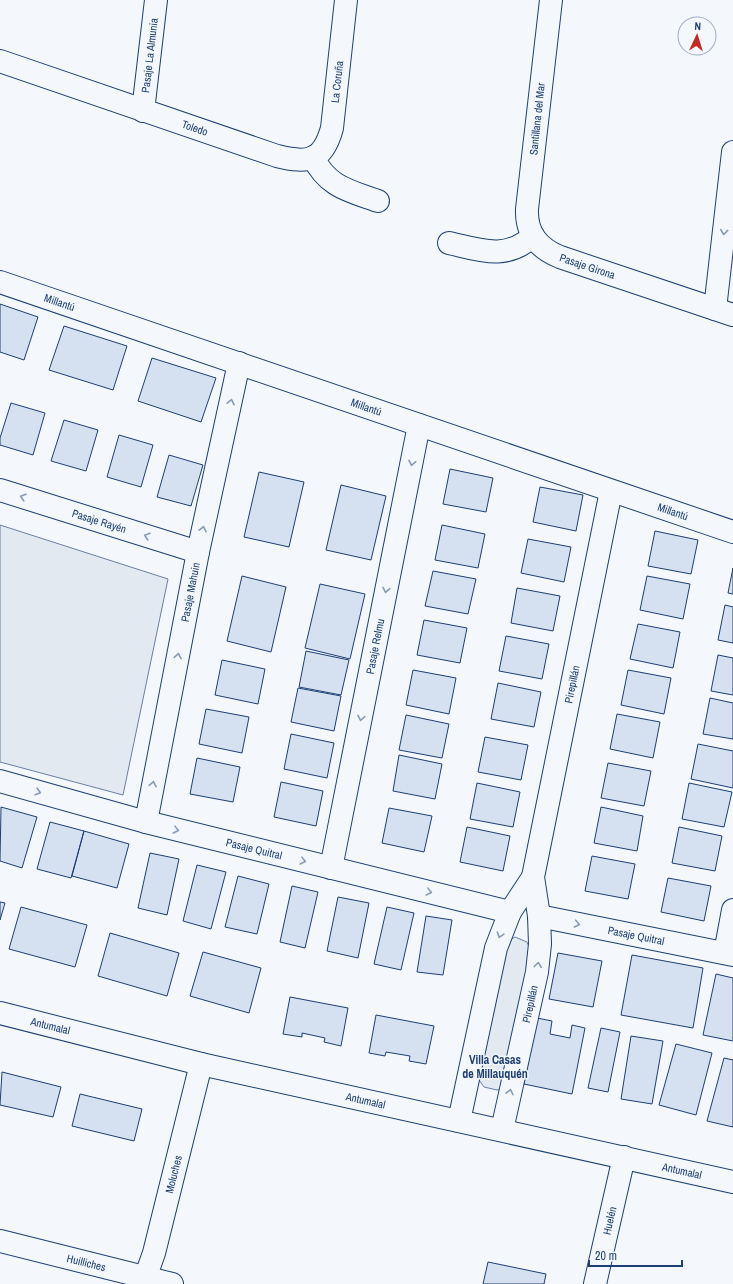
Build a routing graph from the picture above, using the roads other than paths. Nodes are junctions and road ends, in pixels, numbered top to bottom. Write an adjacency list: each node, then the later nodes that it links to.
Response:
1 (156, 0): 5 (street, Pasaje La Almunia)
2 (346, 0): 7 (street, La Coruña)
3 (551, 0): 9 (street, Santillana del Mar)
4 (0, 61): 5 (street, Toledo)
5 (144, 111): 7 (street, Toledo)
6 (733, 152): 12 (street, one-way to 12)
7 (313, 157): 8 (street)
8 (378, 201)
9 (533, 236): 10 (street); 12 (street, Pasaje Girona)
10 (449, 243)
11 (0, 282): 13 (street, Millantú)
12 (724, 312)
13 (239, 363): 14 (street, Millantú); 18 (street, Pasaje Mahuin, one-way to 13)
14 (419, 425): 16 (street, Millantú); 21 (street, Pasaje Relmu, one-way to 21)
15 (0, 490): 18 (street, Pasaje Rayén, one-way to 15)
16 (611, 490): 17 (street, Millantú); 22 (street, Pirepillán)
17 (733, 532)
18 (198, 552): 20 (street, Pasaje Mahuin, one-way to 18)
19 (0, 781): 20 (street, Pasaje Quitral, one-way to 20)
20 (146, 822): 21 (street, Pasaje Quitral, one-way to 21)
21 (331, 868): 24 (street, Pasaje Quitral, one-way to 24)
22 (533, 877): 24 (street, Pirepillán); 25 (street, Pirepillán)
23 (733, 910): 26 (street)
24 (510, 912): 29 (street, Pirepillán, one-way to 29)
25 (539, 916): 26 (street, Pasaje Quitral, one-way to 26); 30 (street, Pirepillán, one-way to 25)
26 (729, 954)
27 (0, 1013): 28 (street, Antumalal)
28 (201, 1064): 29 (street, Antumalal); 34 (street, Moluches)
29 (459, 1121): 30 (street, Antumalal)
30 (502, 1130): 31 (street, Antumalal)
31 (624, 1157): 32 (street, Antumalal); 36 (street, Huelén)
32 (733, 1182)
33 (0, 1241): 34 (street, Huilliches)
34 (144, 1281): 35 (street, Huilliches)
35 (172, 1284)
36 (596, 1284)

